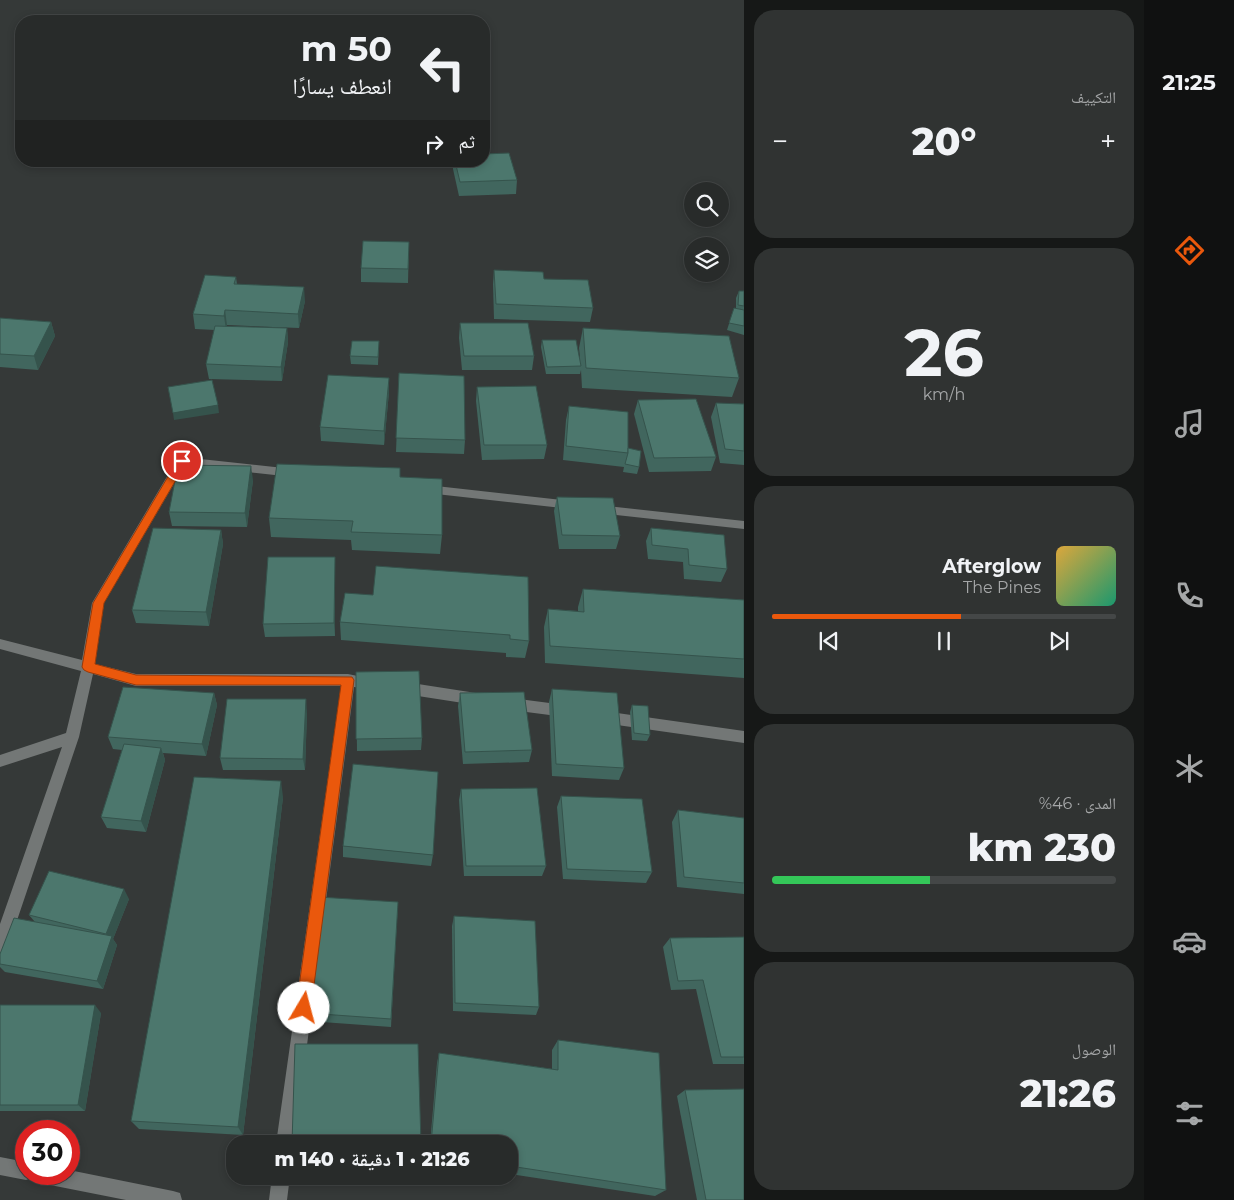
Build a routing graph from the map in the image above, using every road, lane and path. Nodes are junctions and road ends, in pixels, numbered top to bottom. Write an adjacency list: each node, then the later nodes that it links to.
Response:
1 (301, 474): 5 (street)
2 (419, 488): 3 (street)
3 (744, 525)
4 (0, 644): 5 (street)
5 (88, 667): 6 (street); 7 (street)
6 (348, 680): 8 (street); 11 (street)
7 (72, 737): 9 (street); 10 (street)
8 (744, 737)
9 (0, 761)
10 (0, 947)
11 (286, 1135)
12 (0, 1166): 13 (street)
13 (15, 1169)
14 (80, 1182): 16 (street)
15 (280, 1185): 17 (street)
16 (173, 1200)
17 (278, 1200)

